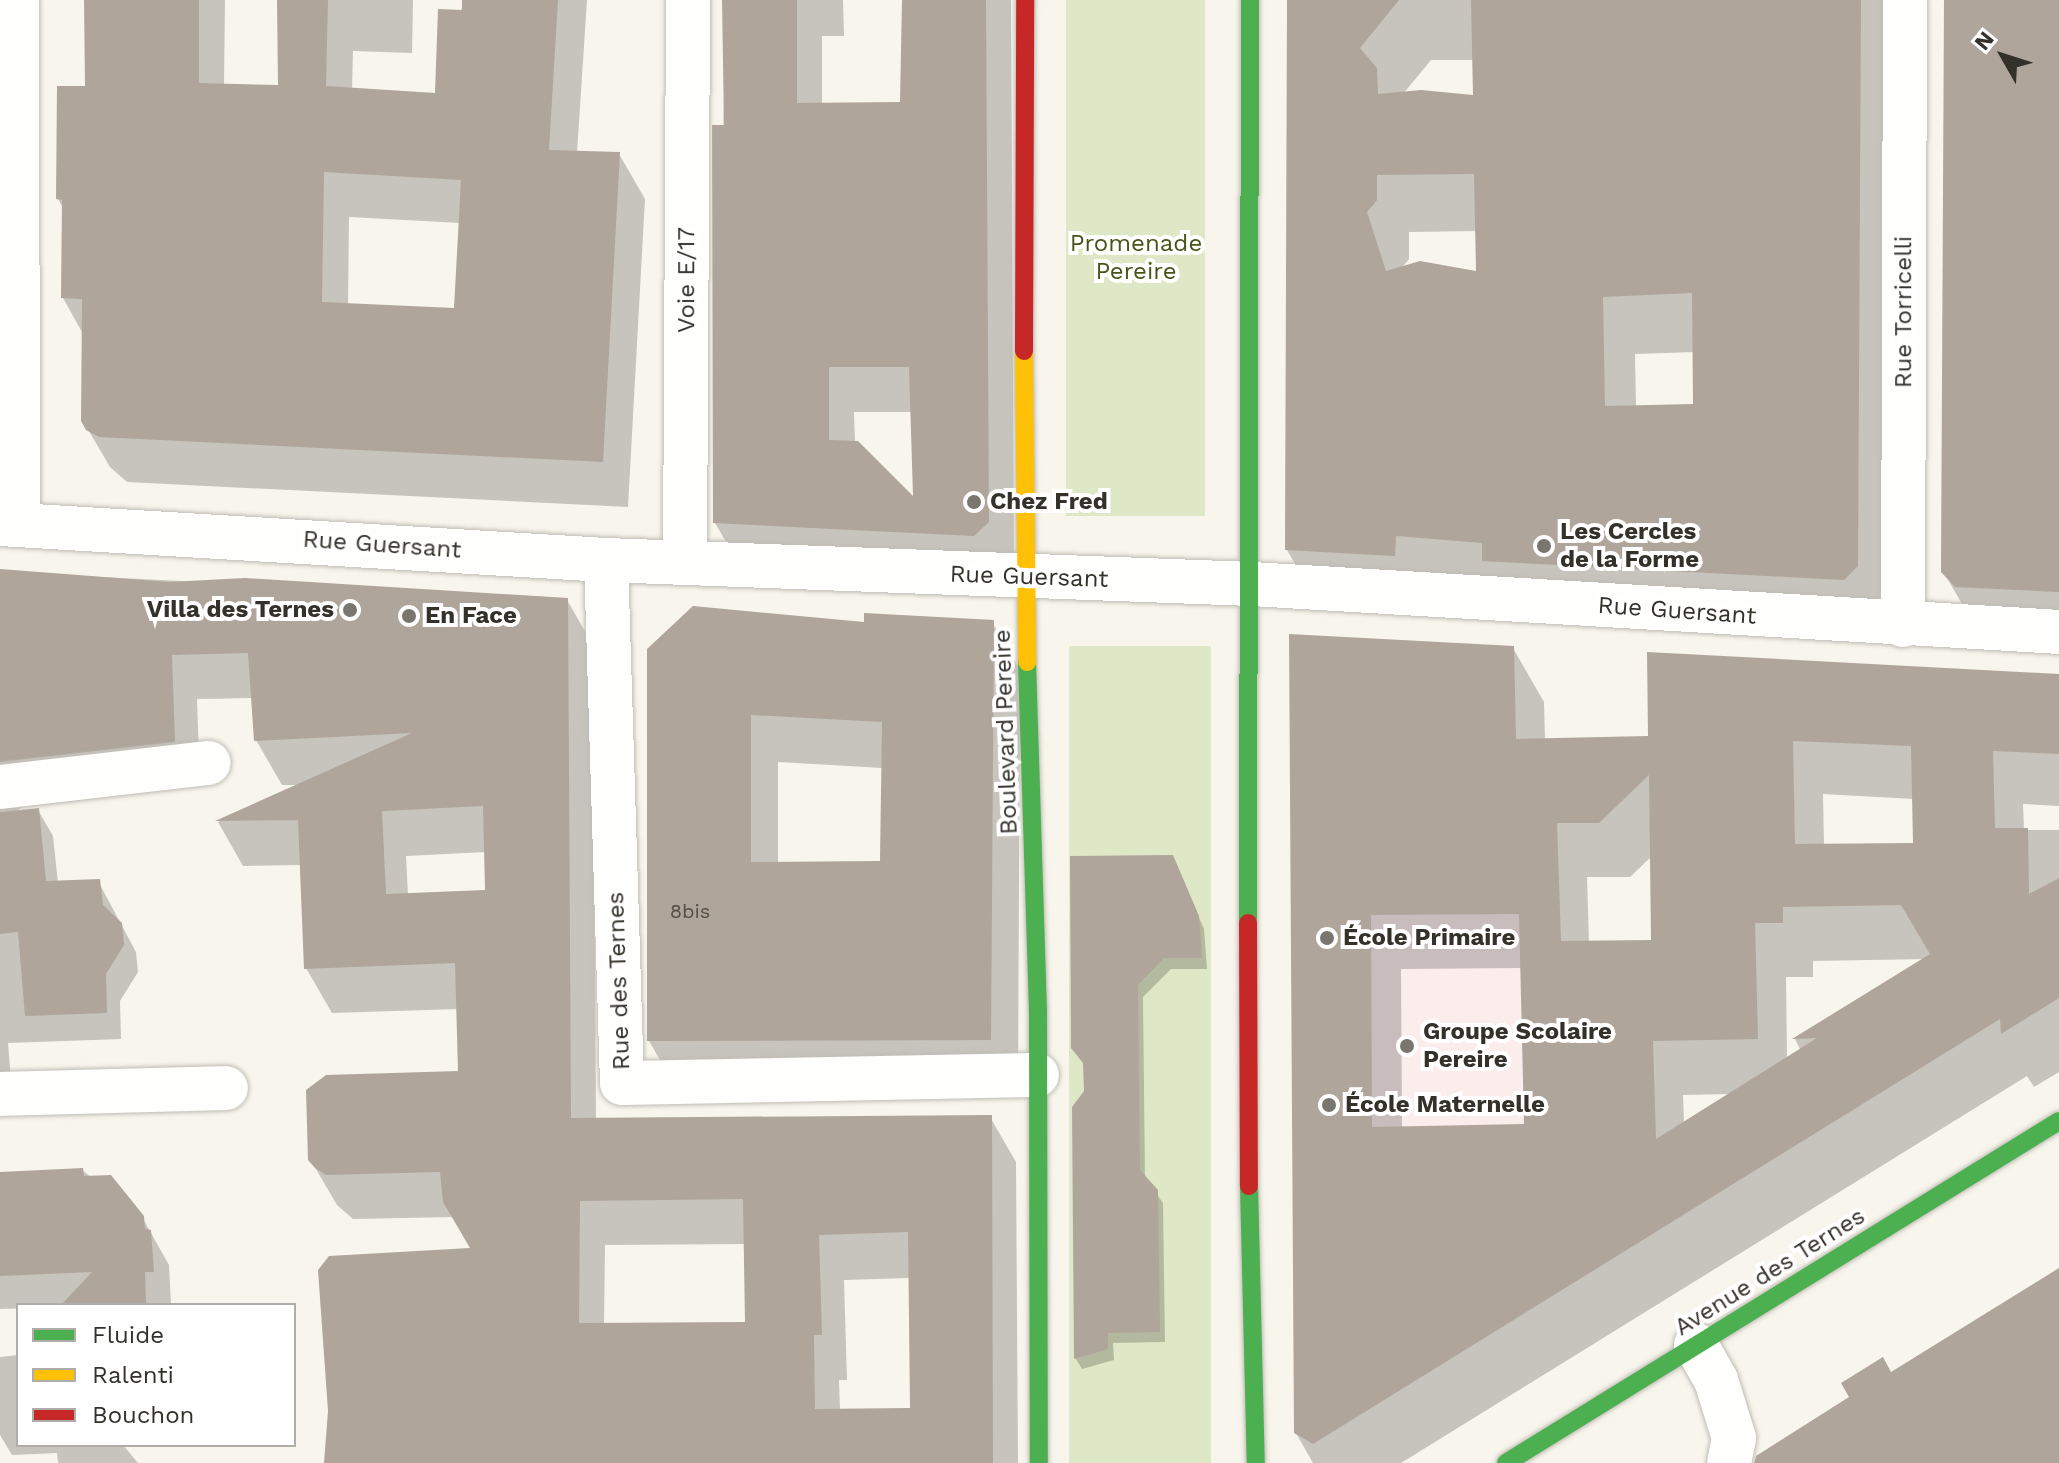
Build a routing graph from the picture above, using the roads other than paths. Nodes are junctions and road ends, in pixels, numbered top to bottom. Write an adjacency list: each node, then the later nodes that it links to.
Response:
1 (17, 0): 6 (street)
2 (688, 0): 8 (street, Voie E/17)
3 (1025, 0): 9 (main road, Boulevard Pereire)
4 (1250, 0): 10 (main road)
5 (1905, 0): 11 (street, Rue Torricelli)
6 (9, 524): 7 (street, Rue Guersant)
7 (606, 560): 8 (street, Rue Guersant); 15 (street, Rue des Ternes)
8 (685, 560): 9 (street, Rue Guersant)
9 (1024, 578): 10 (street, Rue Guersant); 15 (main road, Boulevard Pereire)
10 (1252, 584): 11 (street, Rue Guersant); 21 (main road)
11 (1903, 625): 12 (street, Rue Guersant)
12 (2059, 632)
13 (209, 763): 14 (street)
14 (0, 787)
15 (1037, 1075): 20 (main road, Boulevard Pereire)
16 (226, 1088): 17 (street)
17 (0, 1094)
18 (2059, 1121): 19 (main road, Avenue des Ternes)
19 (1696, 1345): 22 (main road, Avenue des Ternes); 23 (street)
20 (1039, 1463)
21 (1256, 1463)
22 (1506, 1463)
23 (1729, 1463)

